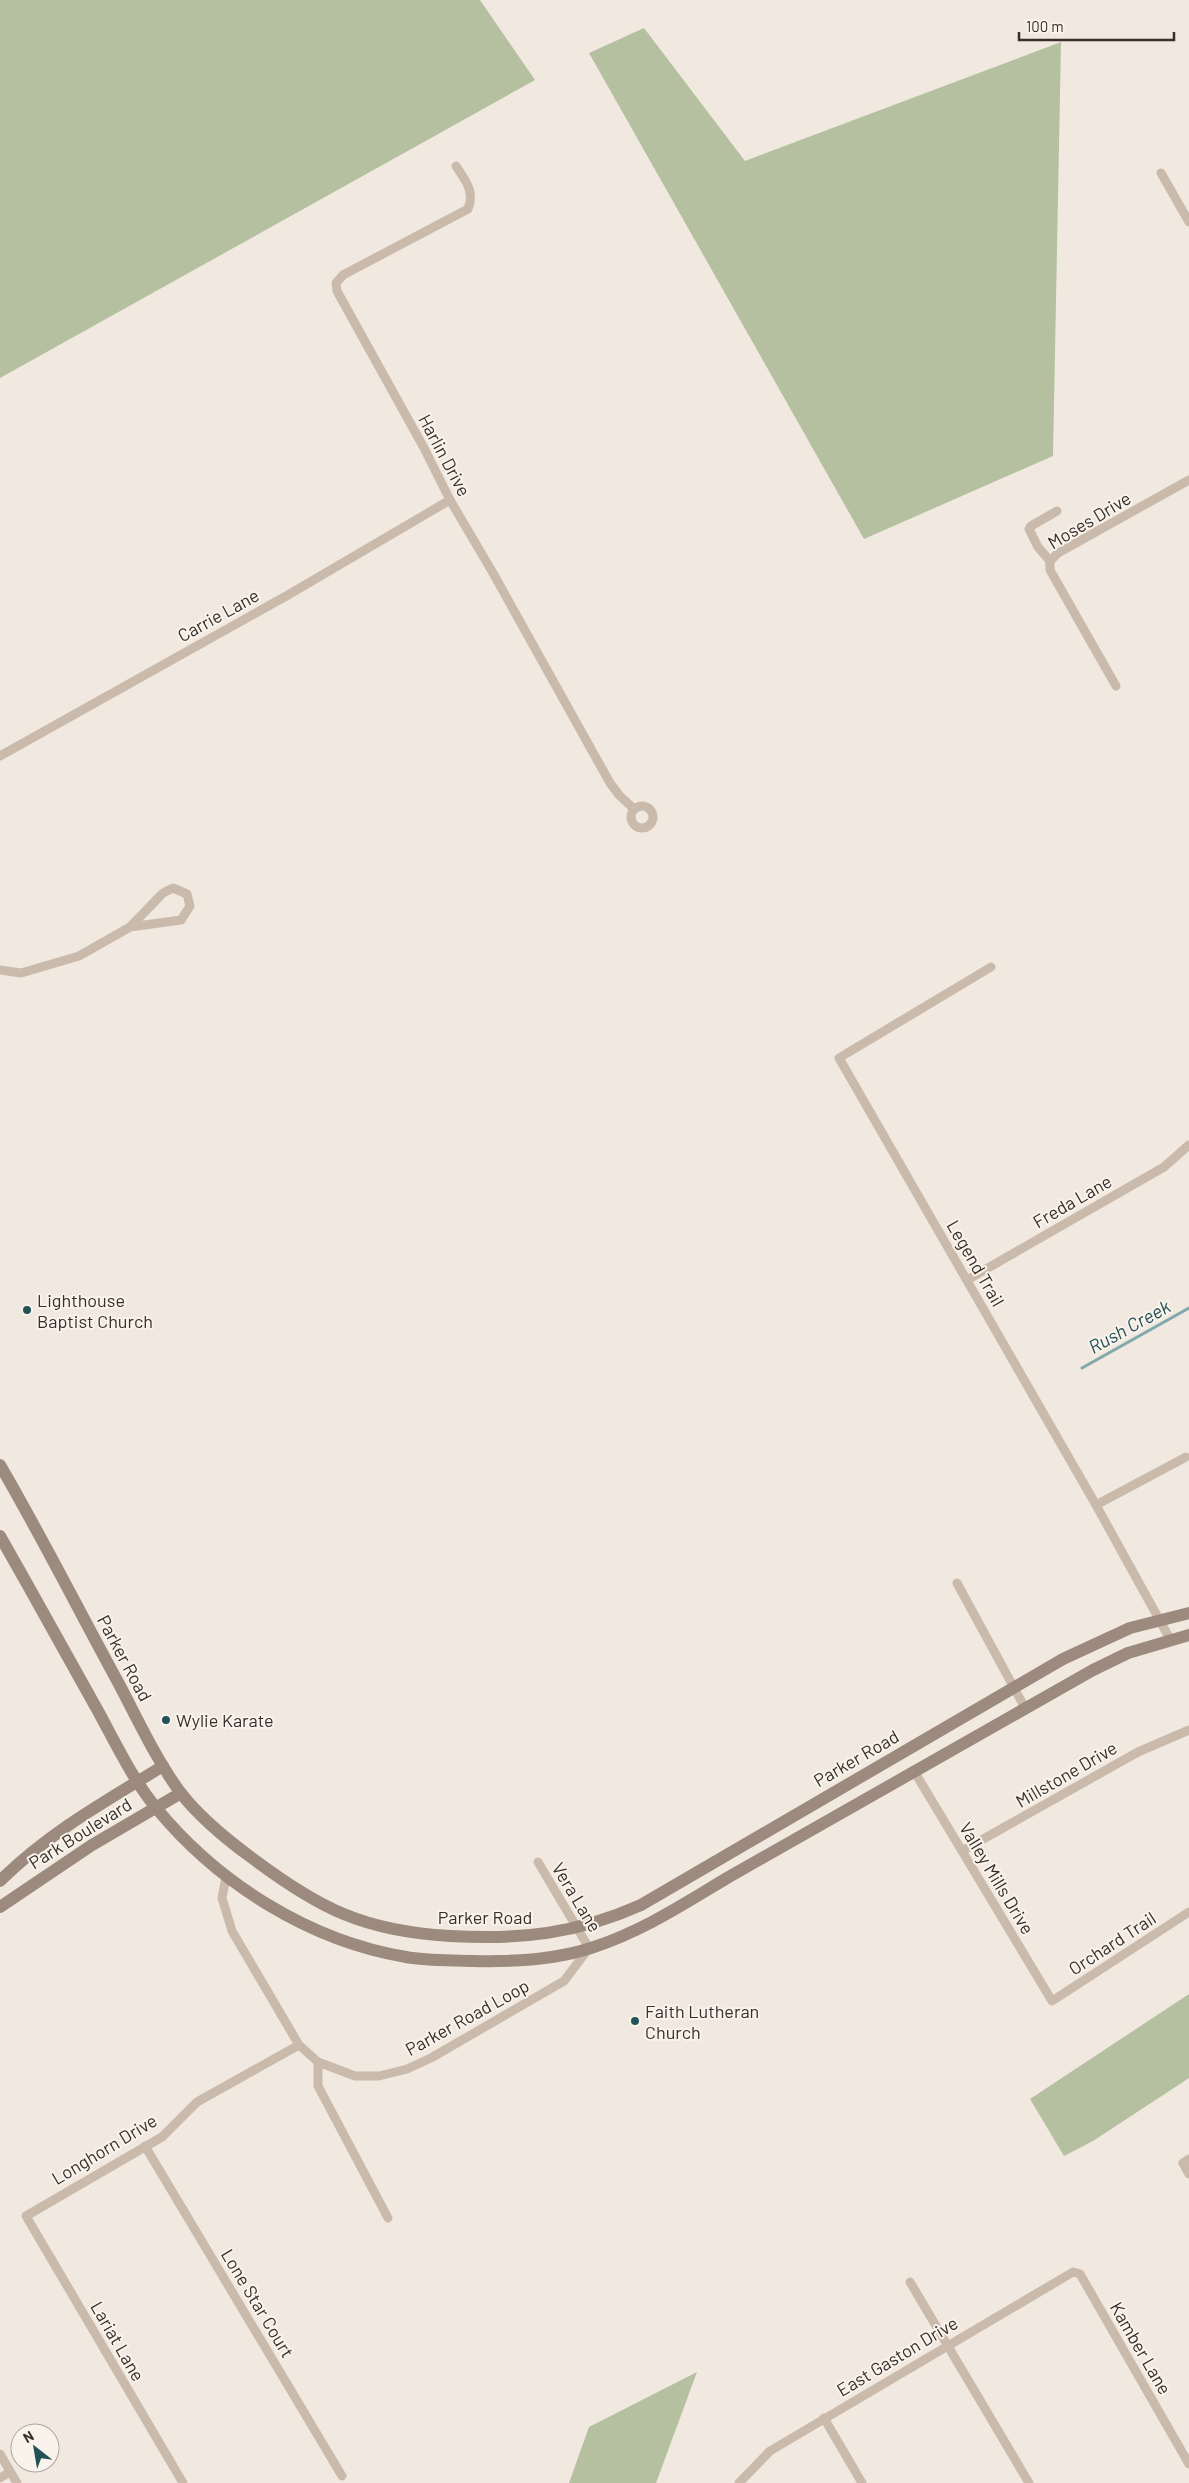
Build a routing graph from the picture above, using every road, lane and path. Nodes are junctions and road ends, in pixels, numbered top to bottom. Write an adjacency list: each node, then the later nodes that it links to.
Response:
1 (456, 166): 5 (street, Harlin Drive)
2 (1161, 173): 3 (street)
3 (1189, 222)
4 (1189, 480): 7 (street, Moses Drive)
5 (450, 500): 9 (street, Carrie Lane); 10 (street, Harlin Drive)
6 (1057, 511): 7 (street)
7 (1050, 561): 8 (street, Moses Drive)
8 (1116, 686)
9 (0, 756)
10 (634, 809)
11 (130, 927): 11 (street); 13 (street)
12 (991, 967): 15 (street, Legend Trail)
13 (0, 970)
14 (1189, 1145): 15 (street, Freda Lane)
15 (967, 1280): 18 (street, Legend Trail)
16 (1186, 1457): 18 (street)
17 (0, 1466): 28 (main road, Parker Road)
18 (1096, 1505): 22 (street, Legend Trail)
19 (0, 1536): 30 (main road)
20 (957, 1583): 25 (street)
21 (1189, 1612): 22 (main road, Parker Road)
22 (1159, 1620): 24 (street, Legend Trail); 25 (main road, Parker Road)
23 (1189, 1635): 24 (main road)
24 (1170, 1639): 26 (main road)
25 (1014, 1687): 26 (street); 39 (main road, Parker Road)
26 (1025, 1708): 29 (main road)
27 (1189, 1730): 33 (street, Millstone Drive)
28 (164, 1766): 30 (main road, Park Boulevard); 31 (main road, Parker Road)
29 (914, 1771): 33 (street, Valley Mills Drive); 40 (main road)
30 (138, 1782): 32 (main road); 36 (main road, Park Boulevard)
31 (181, 1793): 32 (main road, Park Boulevard); 39 (main road, Parker Road)
32 (155, 1807): 35 (main road); 37 (main road, Park Boulevard)
33 (962, 1852): 41 (street, Valley Mills Drive)
34 (538, 1862): 39 (street, Vera Lane)
35 (226, 1877): 40 (main road); 42 (street, Parker Road Loop)
36 (0, 1881)
37 (0, 1907)
38 (1189, 1912): 41 (street, Orchard Trail)
39 (576, 1927): 40 (street, Vera Lane)
40 (589, 1948): 43 (street, Parker Road Loop)
41 (1052, 2001)
42 (299, 2045): 43 (street, Parker Road Loop); 44 (street, Longhorn Drive)
43 (318, 2062): 48 (street)
44 (145, 2146): 47 (street, Longhorn Drive); 56 (street, Lone Star Court)
45 (1186, 2161): 46 (street)
46 (1189, 2174)
47 (26, 2216): 58 (street, Lariat Lane)
48 (388, 2218)
49 (1080, 2274): 51 (street, East Gaston Drive); 54 (street, Kamber Lane)
50 (910, 2282): 51 (street)
51 (948, 2344): 52 (street, East Gaston Drive); 61 (street)
52 (824, 2418): 59 (street, East Gaston Drive); 60 (street)
53 (0, 2454): 55 (street)
54 (1189, 2464)
55 (10, 2472): 57 (street)
56 (342, 2476)
57 (0, 2478)
58 (183, 2483)
59 (740, 2483)
60 (862, 2483)
61 (1029, 2483)

